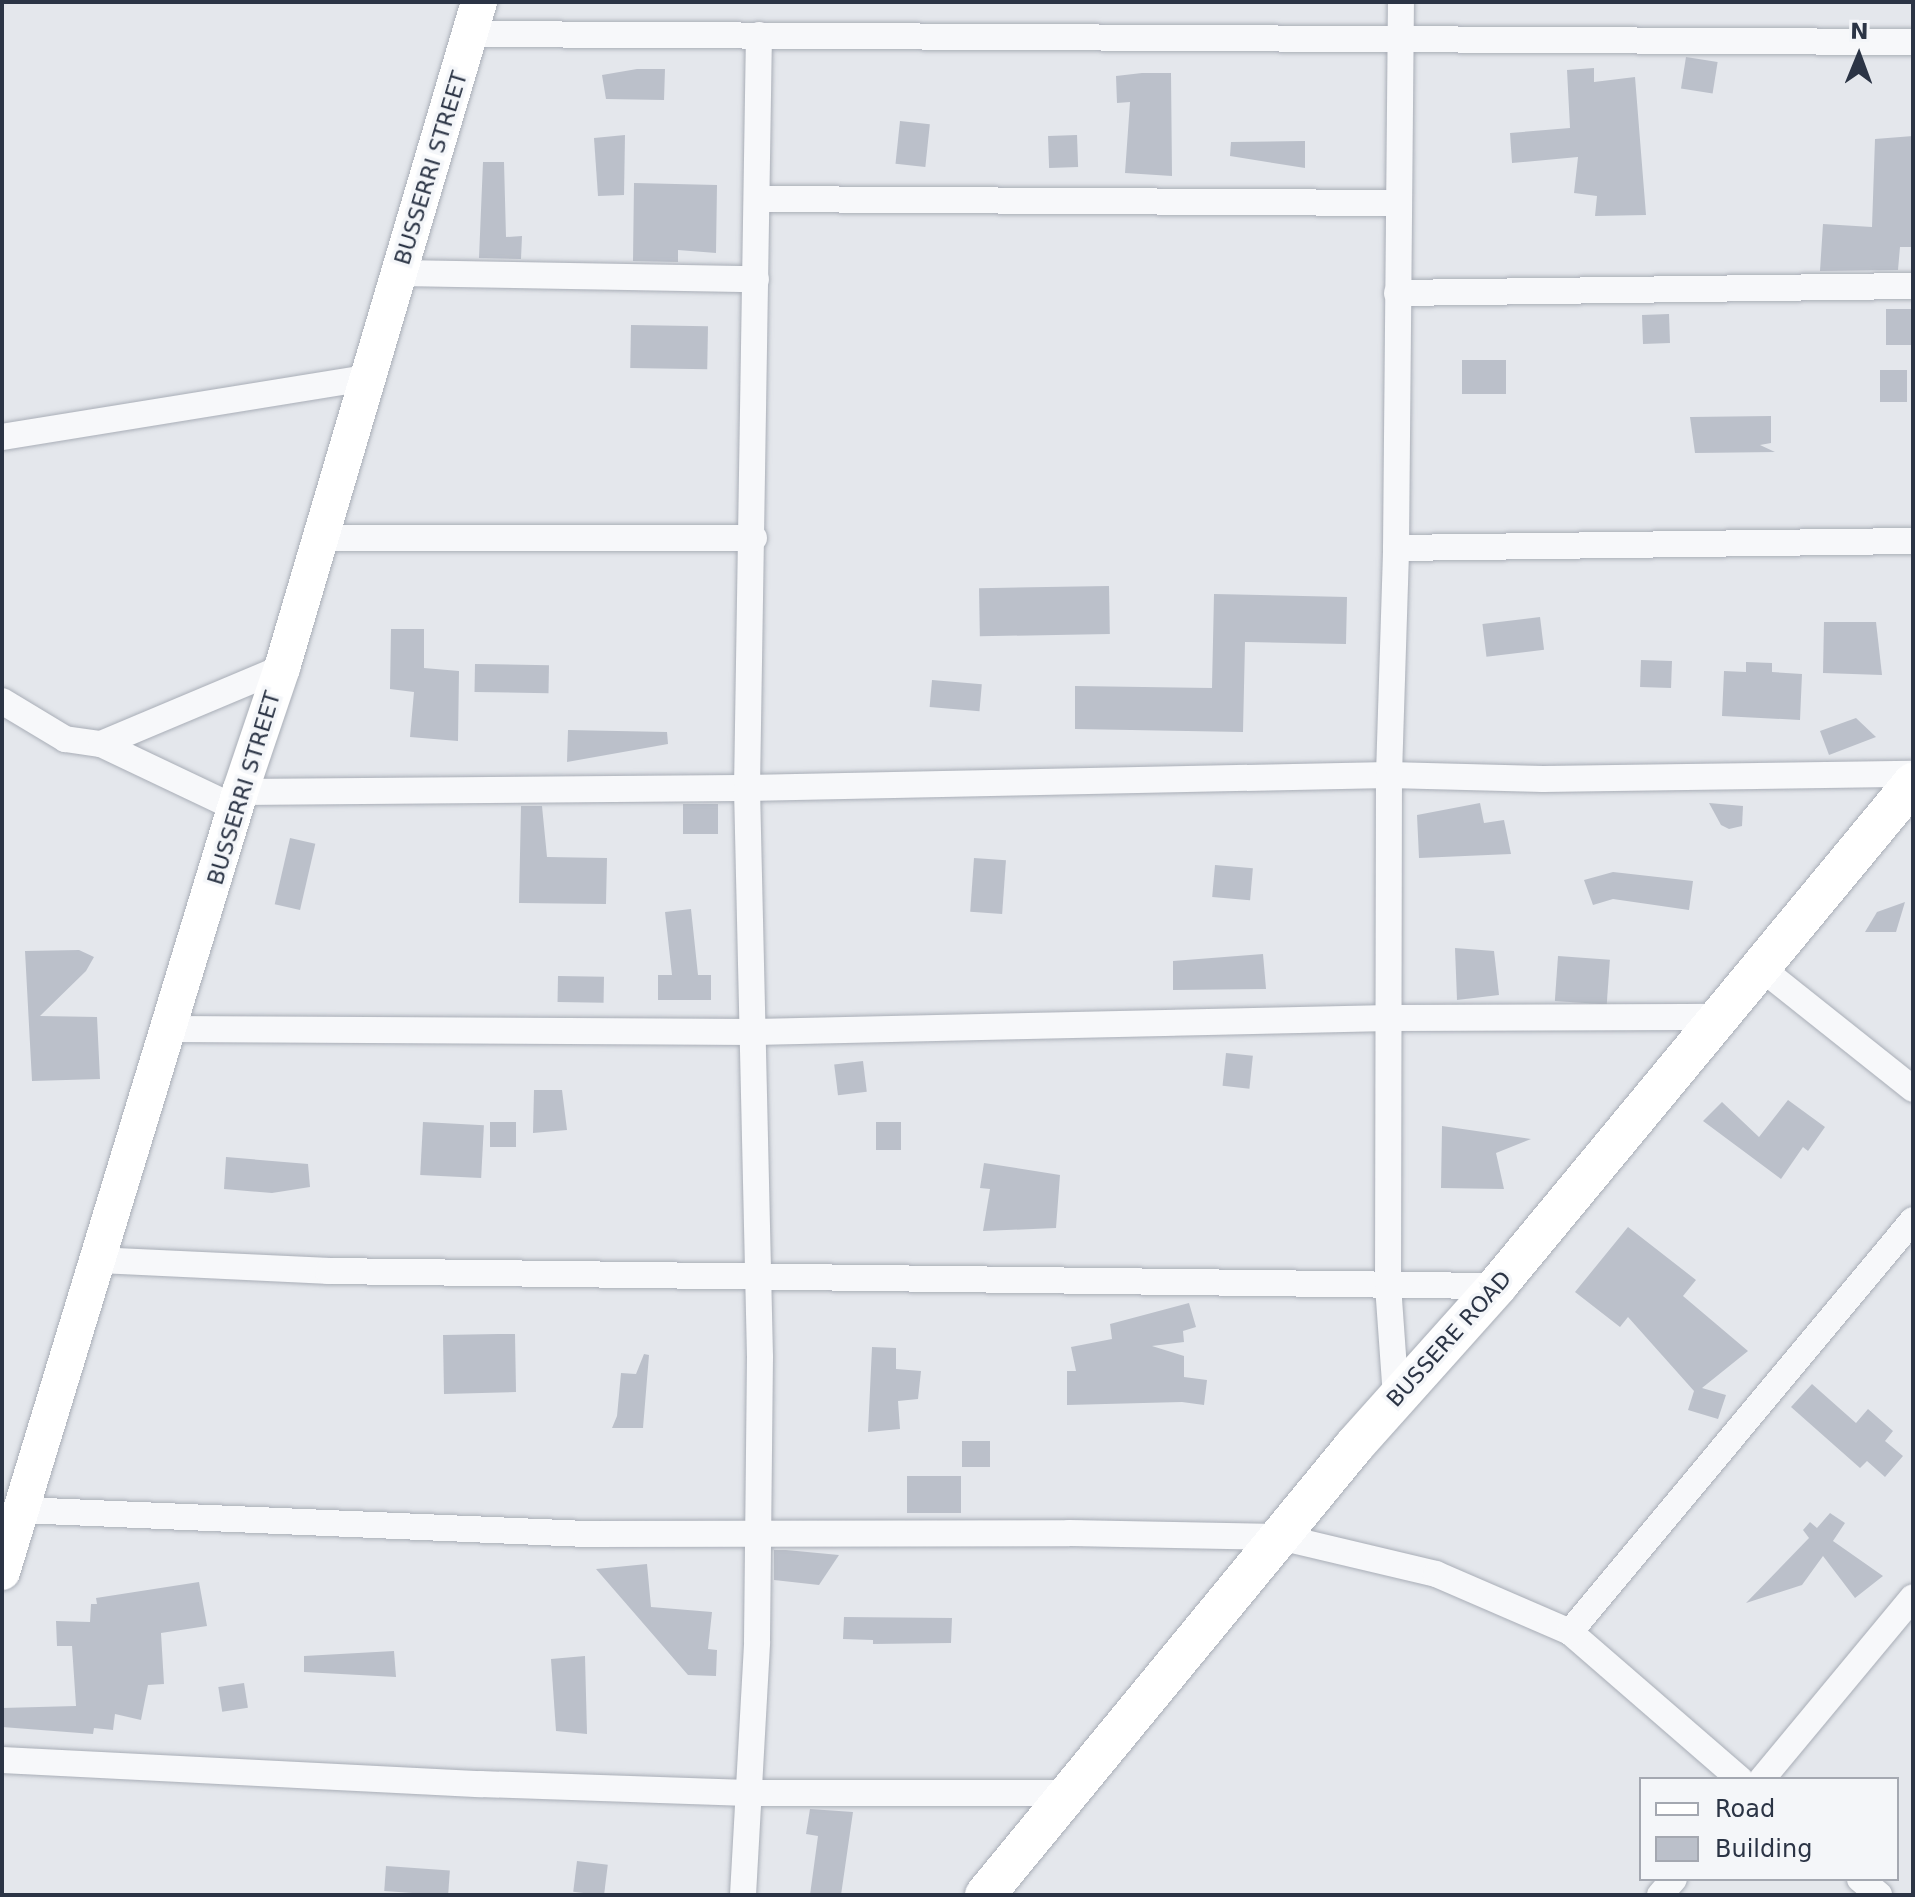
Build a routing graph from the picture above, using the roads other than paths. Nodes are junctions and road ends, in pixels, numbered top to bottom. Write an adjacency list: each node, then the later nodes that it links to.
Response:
1 (1401, 2): 4 (street)
2 (476, 18): 3 (street); 8 (main road, BUSSERRI STREET)
3 (759, 35): 4 (street); 6 (street)
4 (1400, 40): 5 (street); 7 (street)
5 (1913, 42)
6 (758, 199): 7 (street); 9 (street)
7 (1398, 203): 11 (street)
8 (399, 273): 9 (street); 12 (main road, BUSSERRI STREET)
9 (756, 279): 15 (street)
10 (1913, 286): 11 (street)
11 (1397, 293): 17 (street)
12 (366, 378): 13 (street); 14 (main road, BUSSERRI STREET)
13 (2, 437)
14 (318, 538): 15 (street); 18 (main road, BUSSERRI STREET)
15 (754, 538): 24 (street)
16 (1913, 541): 17 (street)
17 (1396, 548): 22 (street)
18 (282, 668): 20 (street); 25 (main road, BUSSERRI STREET)
19 (2, 701): 20 (street)
20 (101, 744): 25 (street)
21 (1913, 774): 22 (street)
22 (1389, 775): 24 (street); 28 (street)
23 (1913, 783): 26 (main road, BUSSERE ROAD)
24 (747, 788): 25 (street); 30 (street)
25 (239, 800): 29 (main road, BUSSERRI STREET)
26 (1761, 968): 27 (main road, BUSSERE ROAD); 31 (street)
27 (1720, 1017): 28 (street); 36 (main road, BUSSERE ROAD)
28 (1390, 1018): 30 (street); 35 (street)
29 (168, 1029): 30 (street); 33 (main road, BUSSERRI STREET)
30 (754, 1032): 34 (street)
31 (1913, 1089)
32 (1913, 1220): 43 (street)
33 (97, 1260): 34 (street); 38 (main road, BUSSERRI STREET)
34 (759, 1278): 35 (street); 39 (street)
35 (1388, 1286): 36 (street); 37 (street)
36 (1497, 1286): 37 (main road, BUSSERE ROAD)
37 (1396, 1397): 40 (main road, BUSSERE ROAD)
38 (21, 1510): 39 (street); 41 (main road, BUSSERRI STREET)
39 (755, 1535): 40 (street); 47 (street)
40 (1280, 1537): 43 (street); 48 (main road, BUSSERE ROAD)
41 (2, 1572)
42 (1913, 1597): 46 (street)
43 (1570, 1632): 45 (street)
44 (2, 1760): 47 (street)
45 (1738, 1777)
46 (1764, 1777)
47 (748, 1793): 48 (street); 50 (street)
48 (1072, 1793): 51 (main road, BUSSERE ROAD)
49 (1862, 1881): 52 (street)
50 (743, 1895)
51 (985, 1895)
52 (1879, 1895)

